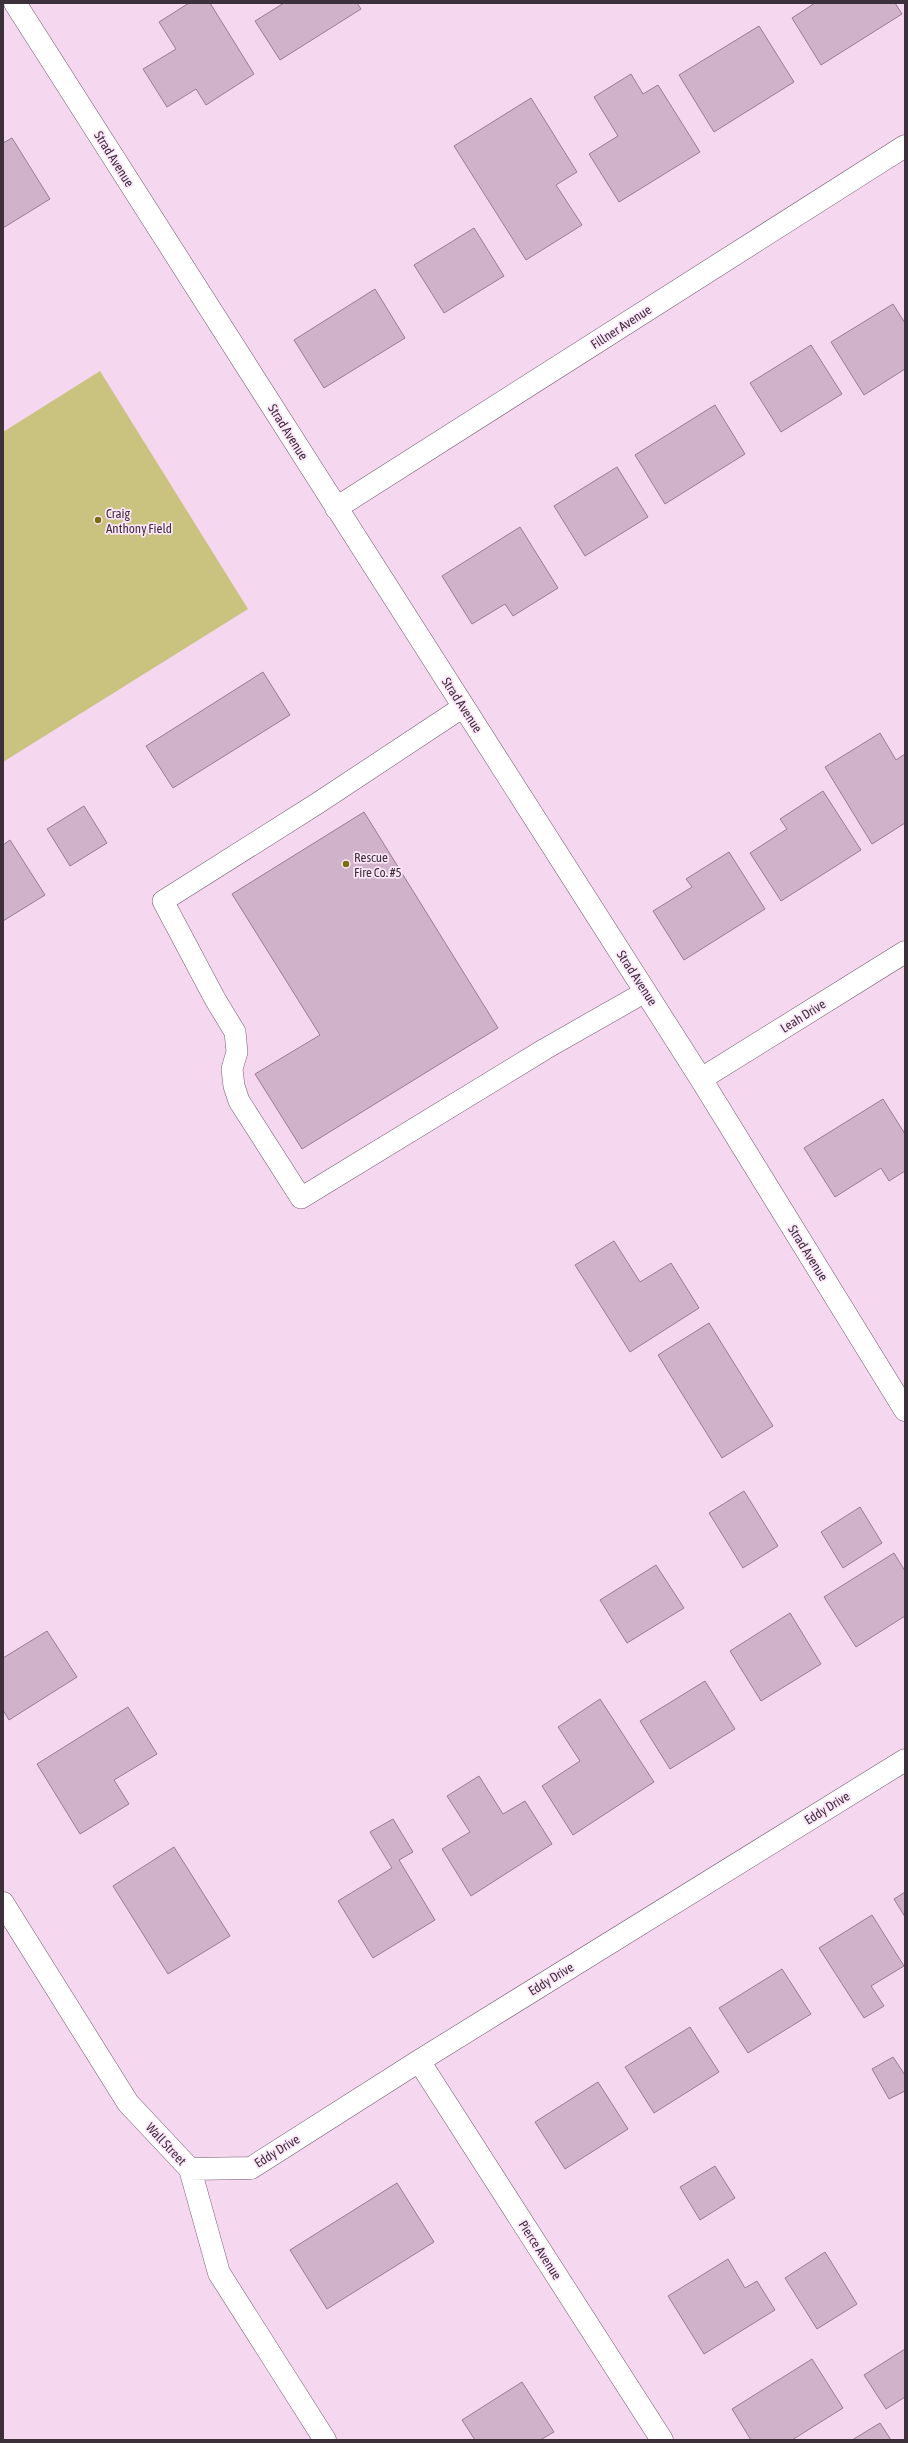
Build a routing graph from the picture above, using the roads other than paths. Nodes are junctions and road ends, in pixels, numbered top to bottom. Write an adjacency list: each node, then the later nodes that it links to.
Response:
1 (15, 3): 3 (street, Strad Avenue)
2 (905, 146): 3 (street, Fillner Avenue)
3 (336, 508): 4 (street, Strad Avenue)
4 (463, 707): 6 (street, Strad Avenue); 6 (lane)
5 (905, 952): 7 (street, Leah Drive)
6 (646, 992): 7 (street, Strad Avenue)
7 (701, 1080): 8 (street, Strad Avenue)
8 (905, 1410)
9 (905, 1760): 11 (street, Eddy Drive)
10 (3, 1903): 12 (street, Wall Street)
11 (419, 2061): 12 (street, Eddy Drive); 14 (street, Pierce Avenue)
12 (190, 2169): 13 (street, Wall Street)
13 (325, 2440)
14 (662, 2440)

